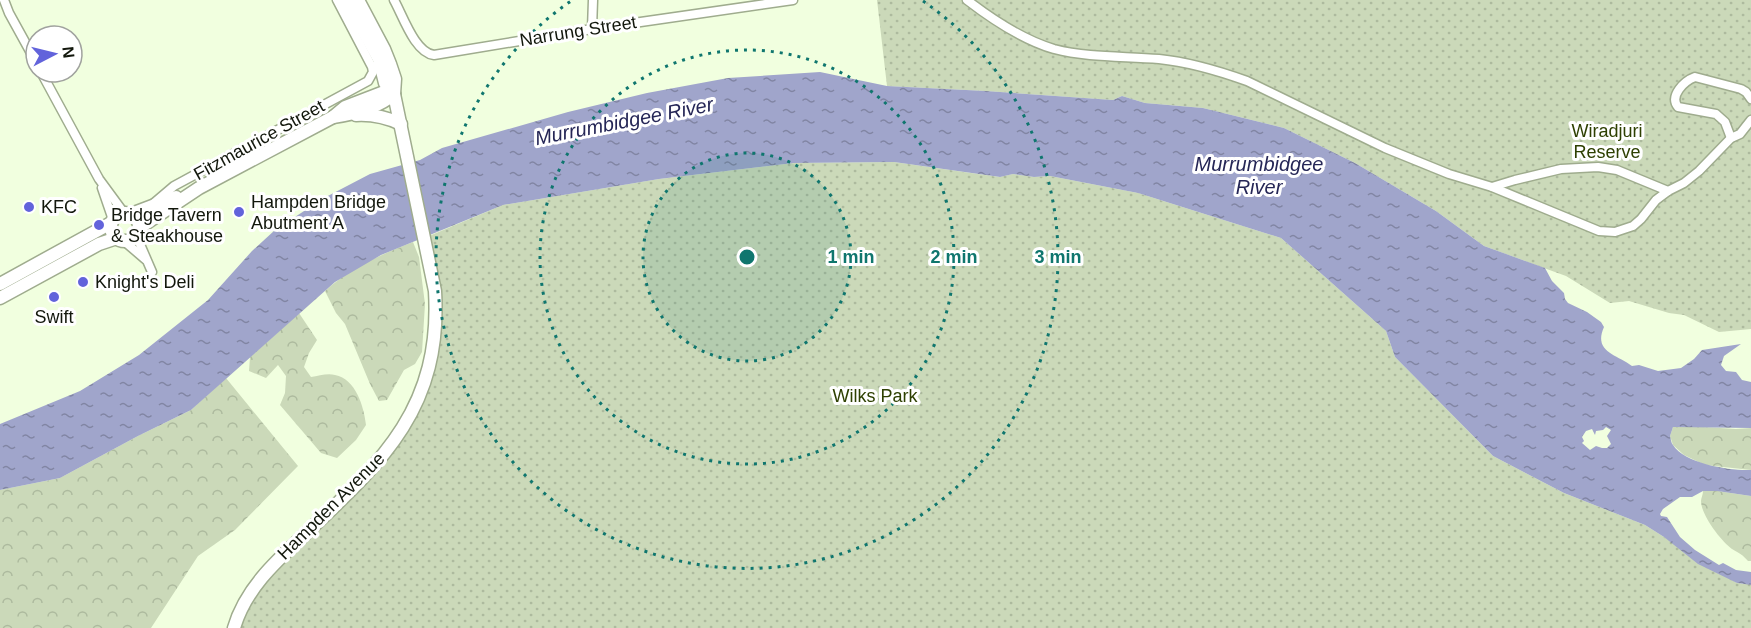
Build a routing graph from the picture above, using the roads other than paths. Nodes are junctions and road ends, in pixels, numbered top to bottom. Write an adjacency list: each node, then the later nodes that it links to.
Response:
1 (4, 0): 10 (street)
2 (337, 0): 25 (street, Fitzmaurice Street)
3 (346, 0): 14 (main road)
4 (358, 0): 14 (main road)
5 (394, 0): 11 (street, Narrung Street)
6 (593, 0): 11 (street)
7 (793, 0): 11 (street, Narrung Street)
8 (967, 0): 22 (street)
9 (0, 2): 10 (street)
10 (9, 13): 12 (street)
11 (592, 28)
12 (24, 40)
13 (48, 84): 21 (street)
14 (394, 93): 16 (main road, Fitzmaurice Street); 17 (main road, Fitzmaurice Street); 19 (main road, Hampden Avenue)
15 (1751, 99): 20 (street)
16 (347, 115): 17 (main road, Fitzmaurice Street); 19 (main road)
17 (333, 117): 23 (main road, Fitzmaurice Street)
18 (1751, 120): 20 (street)
19 (402, 129): 32 (main road, Hampden Avenue)
20 (1731, 138): 24 (street)
21 (99, 179): 26 (street); 27 (street)
22 (1492, 187): 24 (street); 24 (street)
23 (199, 188): 25 (main road, Fitzmaurice Street); 28 (main road, Fitzmaurice Street)
24 (1668, 191)
25 (150, 207): 26 (main road, Fitzmaurice Street)
26 (128, 214): 27 (main road); 28 (main road)
27 (112, 222): 28 (main road); 30 (main road)
28 (129, 236): 29 (street); 31 (main road, Fitzmaurice Street)
29 (151, 268)
30 (0, 284)
31 (0, 298)
32 (234, 628)

